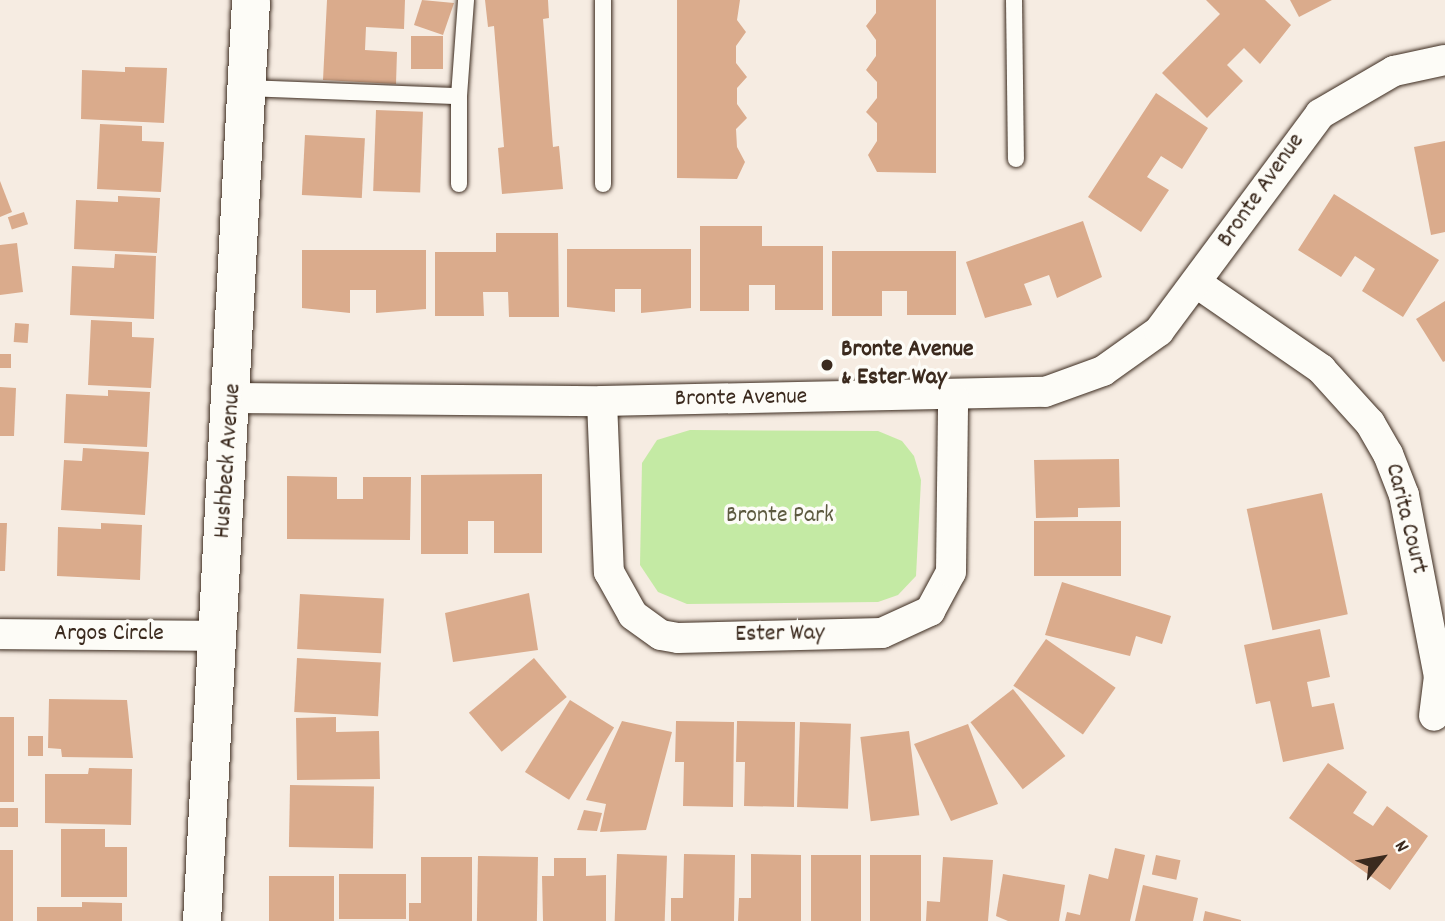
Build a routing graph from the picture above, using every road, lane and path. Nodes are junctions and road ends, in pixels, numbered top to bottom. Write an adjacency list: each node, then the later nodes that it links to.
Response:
1 (251, 0): 6 (street, Hushbeck Avenue)
2 (466, 0): 7 (lane)
3 (603, 0): 10 (lane)
4 (1014, 0): 8 (lane)
5 (1445, 60): 11 (street, Bronte Avenue)
6 (247, 88): 7 (lane); 13 (street, Hushbeck Avenue)
7 (459, 96): 9 (lane)
8 (1016, 159)
9 (459, 184)
10 (603, 184)
11 (1198, 284): 12 (street, Bronte Avenue); 17 (street, Carita Court)
12 (953, 397): 14 (street, Bronte Avenue); 14 (street, Ester Way)
13 (233, 398): 14 (street, Bronte Avenue); 16 (street, Hushbeck Avenue)
14 (602, 401)
15 (0, 634): 16 (street, Argos Circle)
16 (217, 636): 18 (street, Hushbeck Avenue)
17 (1434, 716)
18 (202, 921)

